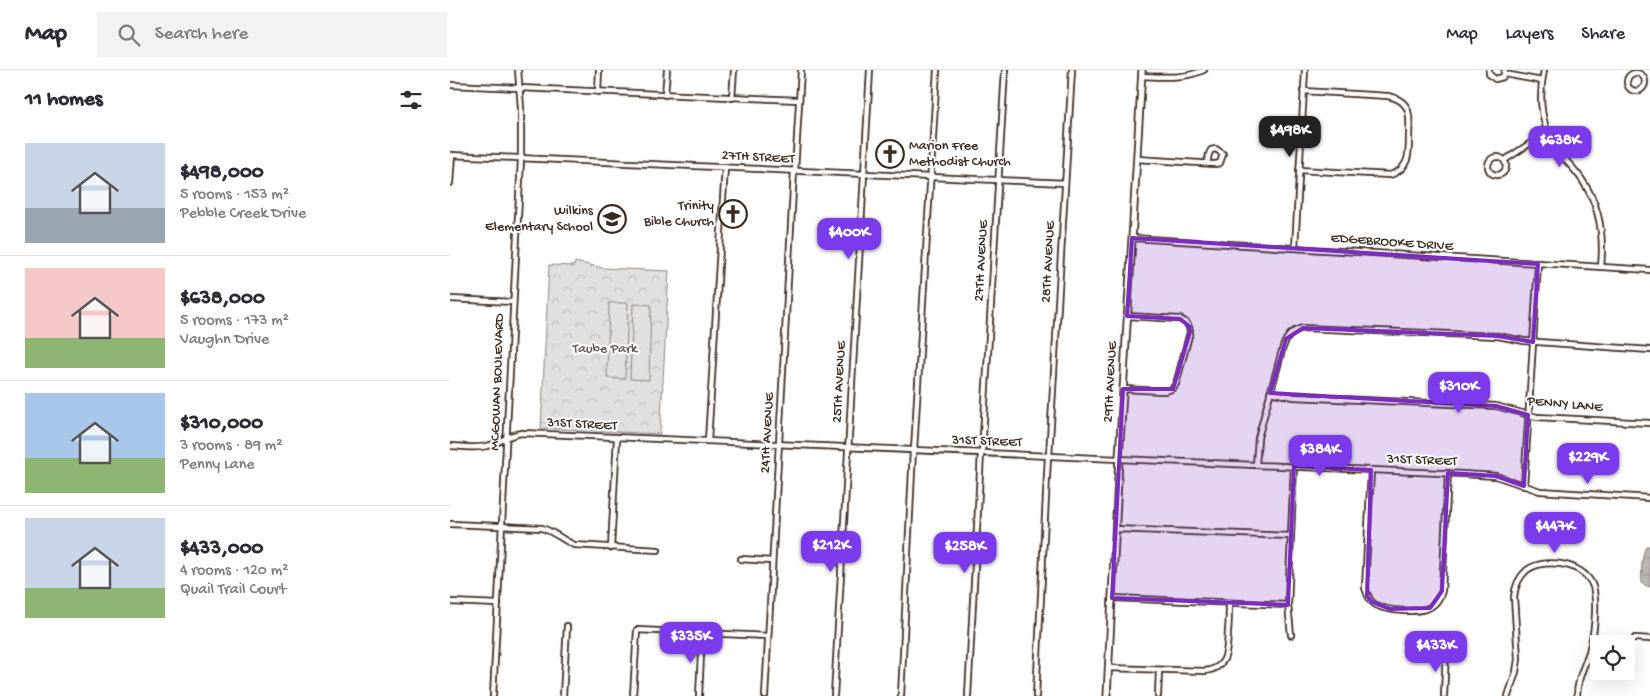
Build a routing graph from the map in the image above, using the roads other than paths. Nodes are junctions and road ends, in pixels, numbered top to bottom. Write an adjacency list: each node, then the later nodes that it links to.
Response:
1 (518, 70): 19 (street, MCGOWAN BOULEVARD)
2 (599, 70): 21 (street)
3 (666, 70): 22 (street)
4 (734, 70): 23 (street)
5 (801, 70): 24 (street, 24TH AVENUE)
6 (870, 70): 34 (street, 25TH AVENUE)
7 (937, 70): 35 (street)
8 (1005, 70): 36 (street, 27TH AVENUE)
9 (1072, 70): 38 (street, 28TH AVENUE)
10 (1204, 70): 16 (street)
11 (1305, 70): 20 (street)
12 (1489, 70): 14 (street)
13 (1544, 70): 17 (street)
14 (1505, 72): 17 (street)
15 (1634, 72): 15 (street)
16 (1142, 73): 28 (street, 29TH AVENUE)
17 (1542, 81): 25 (street)
18 (450, 85): 19 (street)
19 (520, 88): 21 (street); 27 (street, MCGOWAN BOULEVARD)
20 (1303, 91): 32 (street); 32 (street)
21 (598, 92): 22 (street)
22 (665, 94): 23 (street)
23 (732, 98): 24 (street)
24 (800, 100): 33 (street, 24TH AVENUE)
25 (1549, 135): 29 (street); 42 (street)
26 (451, 156): 27 (street, 27TH STREET); 37 (street)
27 (521, 159): 31 (street, 27TH STREET); 45 (street, MCGOWAN BOULEVARD)
28 (1137, 159): 30 (street); 39 (street, 29TH AVENUE)
29 (1505, 160): 29 (street)
30 (1207, 163)
31 (724, 167): 33 (street, 27TH STREET); 55 (street)
32 (1299, 170): 40 (street)
33 (795, 171): 34 (street, 27TH STREET); 56 (street, 24TH AVENUE)
34 (864, 174): 35 (street, 27TH STREET); 58 (street, 25TH AVENUE)
35 (931, 177): 36 (street, 27TH STREET); 59 (street)
36 (998, 180): 38 (street, 27TH STREET); 60 (street, 27TH AVENUE)
37 (450, 183)
38 (1065, 183): 61 (street, 28TH AVENUE)
39 (1132, 238): 40 (street, EDGEBROOKE DRIVE); 46 (street, 29TH AVENUE)
40 (1295, 248): 41 (street, EDGEBROOKE DRIVE)
41 (1538, 264): 42 (street, EDGEBROOKE DRIVE); 47 (street)
42 (1601, 267): 43 (street, EDGEBROOKE DRIVE)
43 (1650, 270)
44 (450, 299): 45 (street)
45 (513, 302): 53 (street, MCGOWAN BOULEVARD)
46 (1127, 316): 49 (street, 29TH AVENUE); 49 (street)
47 (1533, 342): 48 (street); 50 (street); 51 (street)
48 (1650, 350)
49 (1123, 389): 62 (street, 29TH AVENUE)
50 (1270, 392): 51 (street, PENNY LANE); 63 (street)
51 (1528, 415): 52 (street, PENNY LANE); 67 (street)
52 (1650, 423)
53 (506, 437): 54 (street, 31ST STREET); 57 (street, 31ST STREET); 70 (street, MCGOWAN BOULEVARD)
54 (617, 438): 55 (street, 31ST STREET); 73 (street)
55 (708, 442): 56 (street, 31ST STREET)
56 (778, 444): 58 (street, 31ST STREET); 76 (street, 24TH AVENUE)
57 (450, 446)
58 (847, 448): 59 (street, 31ST STREET); 96 (street, 25TH AVENUE)
59 (914, 450): 60 (street, 31ST STREET); 97 (street)
60 (981, 453): 61 (street, 31ST STREET); 98 (street, 27TH AVENUE)
61 (1048, 456): 62 (street, 31ST STREET); 99 (street, 28TH AVENUE)
62 (1119, 459): 63 (street, 31ST STREET); 71 (street, 29TH AVENUE)
63 (1256, 465): 64 (street, 31ST STREET)
64 (1294, 466): 65 (street, 31ST STREET); 72 (street)
65 (1371, 470): 66 (street, 31ST STREET); 66 (street)
66 (1448, 473): 67 (street, 31ST STREET)
67 (1524, 486): 68 (street)
68 (1650, 498)
69 (450, 524): 70 (street)
70 (502, 527): 73 (street); 80 (street, MCGOWAN BOULEVARD)
71 (1115, 529): 72 (street); 77 (street, 29TH AVENUE)
72 (1292, 536): 81 (street)
73 (611, 548): 74 (street)
74 (658, 550)
75 (741, 559): 76 (street)
76 (772, 561): 85 (street, 24TH AVENUE)
77 (1112, 598): 79 (street); 89 (street, 29TH AVENUE)
78 (450, 602): 80 (street)
79 (1229, 603): 81 (street); 90 (street)
80 (498, 604): 91 (street, MCGOWAN BOULEVARD)
81 (1288, 605): 84 (street)
82 (567, 626): 92 (street)
83 (702, 633): 85 (street); 93 (street); 94 (street)
84 (1291, 635)
85 (768, 636): 95 (street, 24TH AVENUE)
86 (1635, 638): 87 (street)
87 (1650, 639)
88 (1446, 651): 102 (street)
89 (1108, 668): 90 (street); 100 (street, 29TH AVENUE)
90 (1159, 670): 101 (street)
91 (493, 696)
92 (564, 696)
93 (633, 696)
94 (699, 696)
95 (765, 696)
96 (834, 696)
97 (901, 696)
98 (968, 696)
99 (1036, 696)
100 (1107, 696)
101 (1158, 696)
102 (1444, 696)
103 (1508, 696): 104 (street)
104 (1577, 696)

